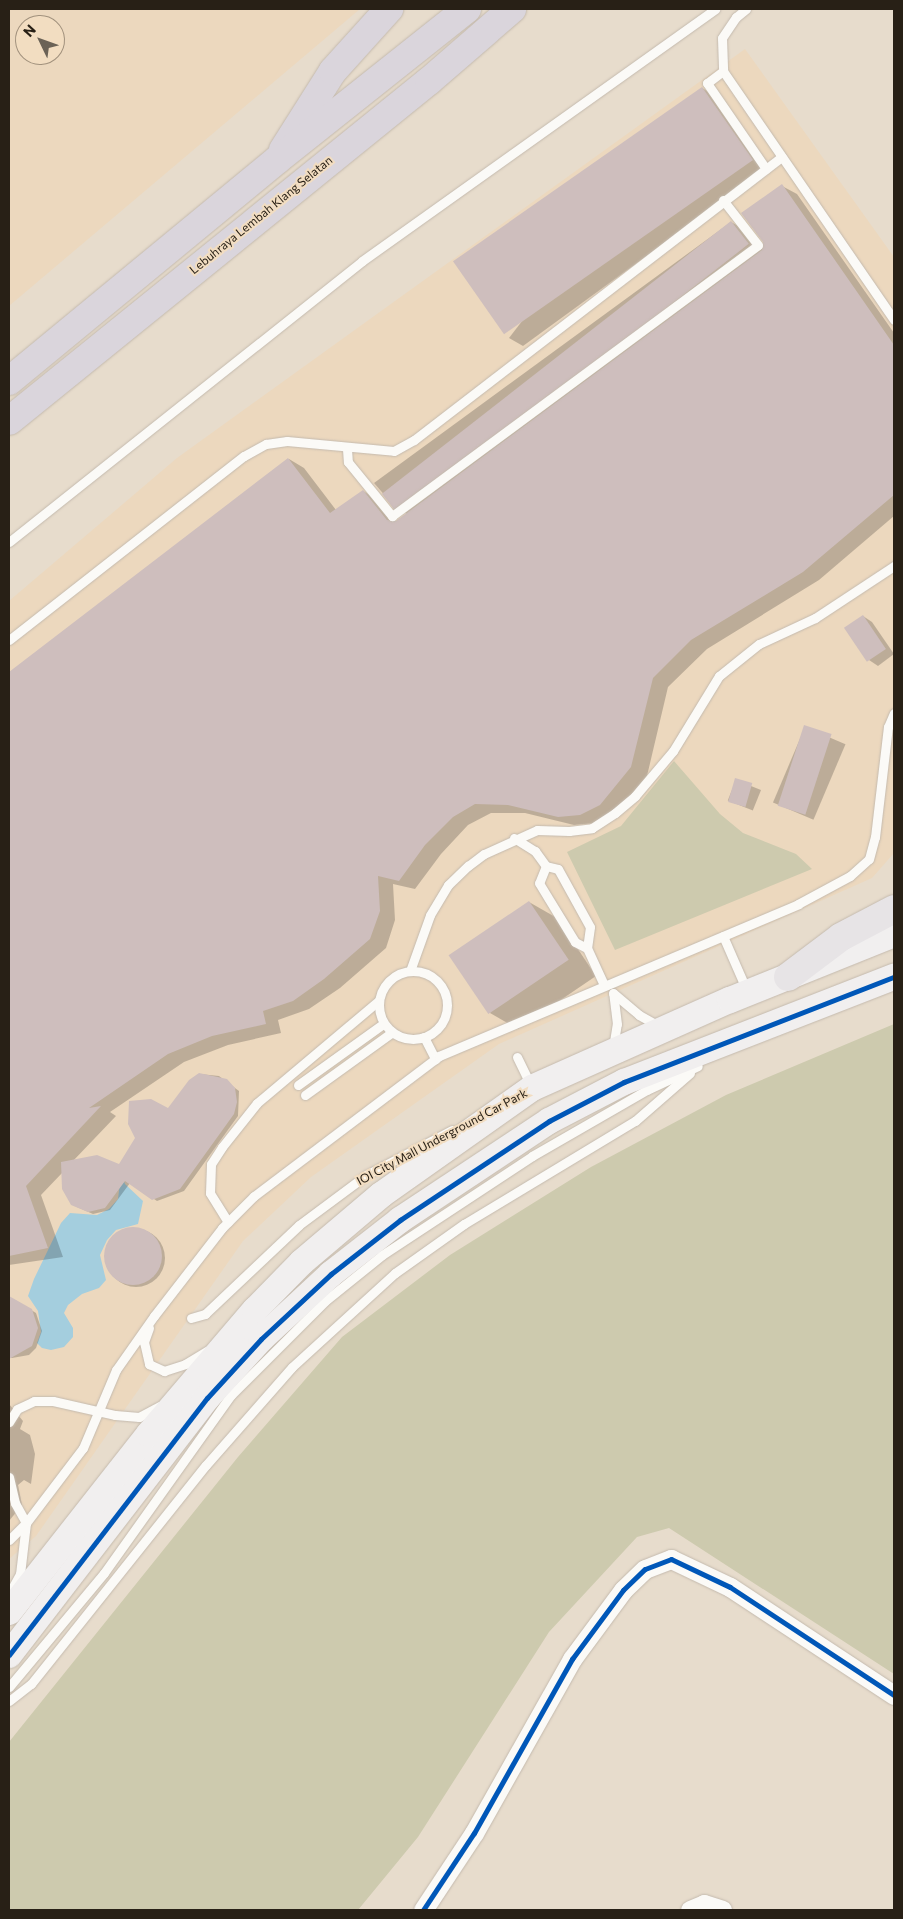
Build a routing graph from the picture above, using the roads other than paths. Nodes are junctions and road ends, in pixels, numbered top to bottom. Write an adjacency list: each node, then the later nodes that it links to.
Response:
1 (388, 9): 10 (highway)
2 (467, 9): 10 (highway)
3 (512, 9): 8 (highway, Lebuhraya Lembah Klang Selatan)
4 (530, 9): 8 (highway)
5 (715, 9): 17 (lane)
6 (746, 9): 7 (lane)
7 (723, 71): 9 (lane); 11 (lane)
8 (429, 81): 15 (highway, Lebuhraya Lembah Klang Selatan)
9 (782, 157): 11 (lane); 13 (lane)
10 (277, 160): 14 (highway)
11 (766, 168): 12 (lane)
12 (723, 200): 16 (lane); 16 (lane)
13 (894, 320)
14 (9, 381)
15 (9, 421)
16 (347, 449): 19 (lane)
17 (9, 542)
18 (894, 566): 21 (lane)
19 (9, 640)
20 (894, 713): 25 (lane)
21 (514, 838): 22 (lane); 27 (lane)
22 (546, 866): 26 (lane); 26 (lane)
23 (894, 909): 28 (main road)
24 (894, 934): 28 (street)
25 (722, 936): 30 (lane); 31 (lane)
26 (587, 948): 30 (lane)
27 (410, 971): 32 (lane); 37 (lane)
28 (788, 977): 31 (street)
29 (894, 977): 33 (street)
30 (604, 985): 41 (lane)
31 (747, 993): 35 (street)
32 (378, 1001): 34 (lane); 47 (lane)
33 (794, 1017): 40 (lane); 59 (street)
34 (383, 1024): 36 (lane); 44 (lane)
35 (664, 1028): 38 (street); 38 (lane)
36 (391, 1032): 37 (lane); 46 (lane)
37 (424, 1037): 41 (lane)
38 (613, 1051): 45 (street)
39 (517, 1056): 45 (lane)
40 (715, 1058)
41 (435, 1059): 47 (lane)
42 (707, 1062): 43 (lane)
43 (698, 1067): 60 (lane); 62 (lane)
44 (298, 1085)
45 (532, 1088): 48 (street); 50 (lane, IOI City Mall Underground Car Park)
46 (305, 1095)
47 (228, 1222): 49 (lane)
48 (255, 1310): 51 (lane); 58 (street)
49 (154, 1316): 51 (lane); 52 (lane)
50 (191, 1318)
51 (206, 1352): 52 (lane)
52 (97, 1409): 53 (lane); 55 (lane)
53 (9, 1422)
54 (9, 1477): 55 (lane)
55 (26, 1523): 56 (lane); 57 (lane)
56 (9, 1540)
57 (9, 1595)
58 (9, 1612)
59 (9, 1654)
60 (9, 1687)
61 (894, 1696): 63 (street)
62 (9, 1701)
63 (423, 1910)
64 (690, 1910): 65 (street)
65 (722, 1910)

